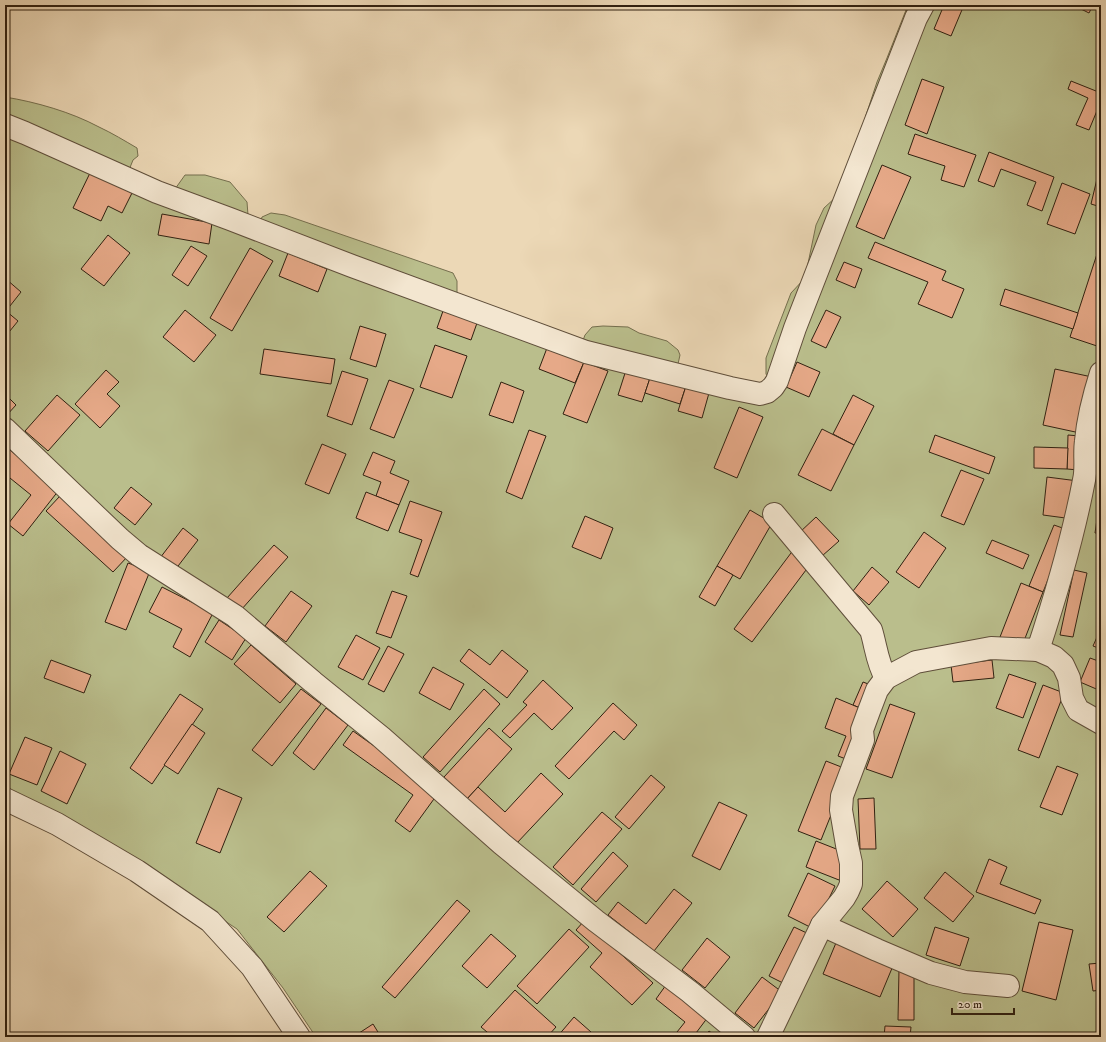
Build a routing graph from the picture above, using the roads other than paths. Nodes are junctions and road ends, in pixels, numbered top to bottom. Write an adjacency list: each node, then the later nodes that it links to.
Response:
1 (923, 5): 2 (street)
2 (5, 125)
3 (1101, 373): 5 (street)
4 (5, 429): 14 (street)
5 (1093, 482): 7 (street)
6 (774, 514): 8 (street)
7 (1038, 650): 8 (street); 9 (street)
8 (886, 678): 11 (street)
9 (1101, 723)
10 (5, 799): 13 (street)
11 (822, 925): 12 (street); 15 (street)
12 (1008, 986)
13 (299, 1037)
14 (744, 1037)
15 (768, 1037)

